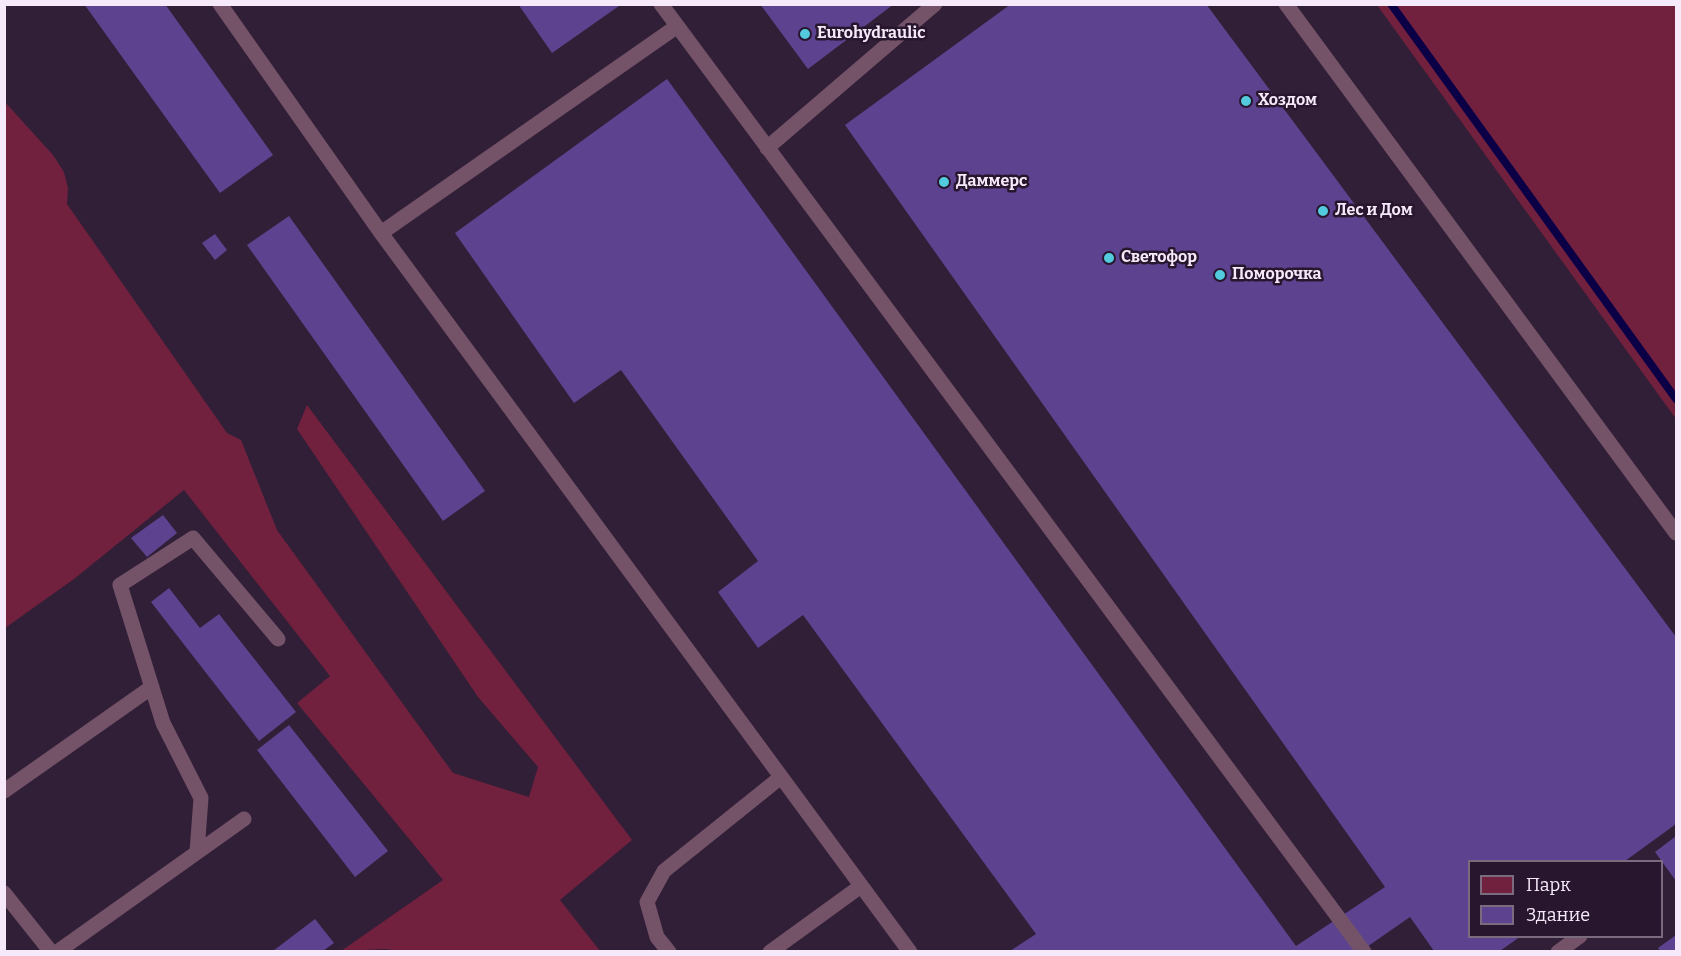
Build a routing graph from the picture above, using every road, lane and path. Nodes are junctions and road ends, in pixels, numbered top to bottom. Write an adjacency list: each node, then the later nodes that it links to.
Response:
1 (220, 4): 7 (lane)
2 (661, 4): 5 (lane)
3 (935, 4): 6 (lane)
4 (1286, 4): 8 (lane)
5 (676, 27): 6 (lane); 7 (lane)
6 (766, 148): 23 (lane)
7 (381, 232): 11 (lane)
8 (1677, 533)
9 (278, 639): 10 (lane)
10 (152, 687): 12 (lane); 14 (lane)
11 (782, 777): 15 (lane); 20 (lane)
12 (4, 791)
13 (244, 819): 14 (lane)
14 (197, 852): 19 (lane)
15 (861, 886): 21 (lane); 22 (lane)
16 (4, 893): 18 (lane)
17 (1577, 938): 24 (lane)
18 (51, 951)
19 (57, 951)
20 (669, 951)
21 (770, 951)
22 (910, 951)
23 (1364, 951)
24 (1558, 951)

